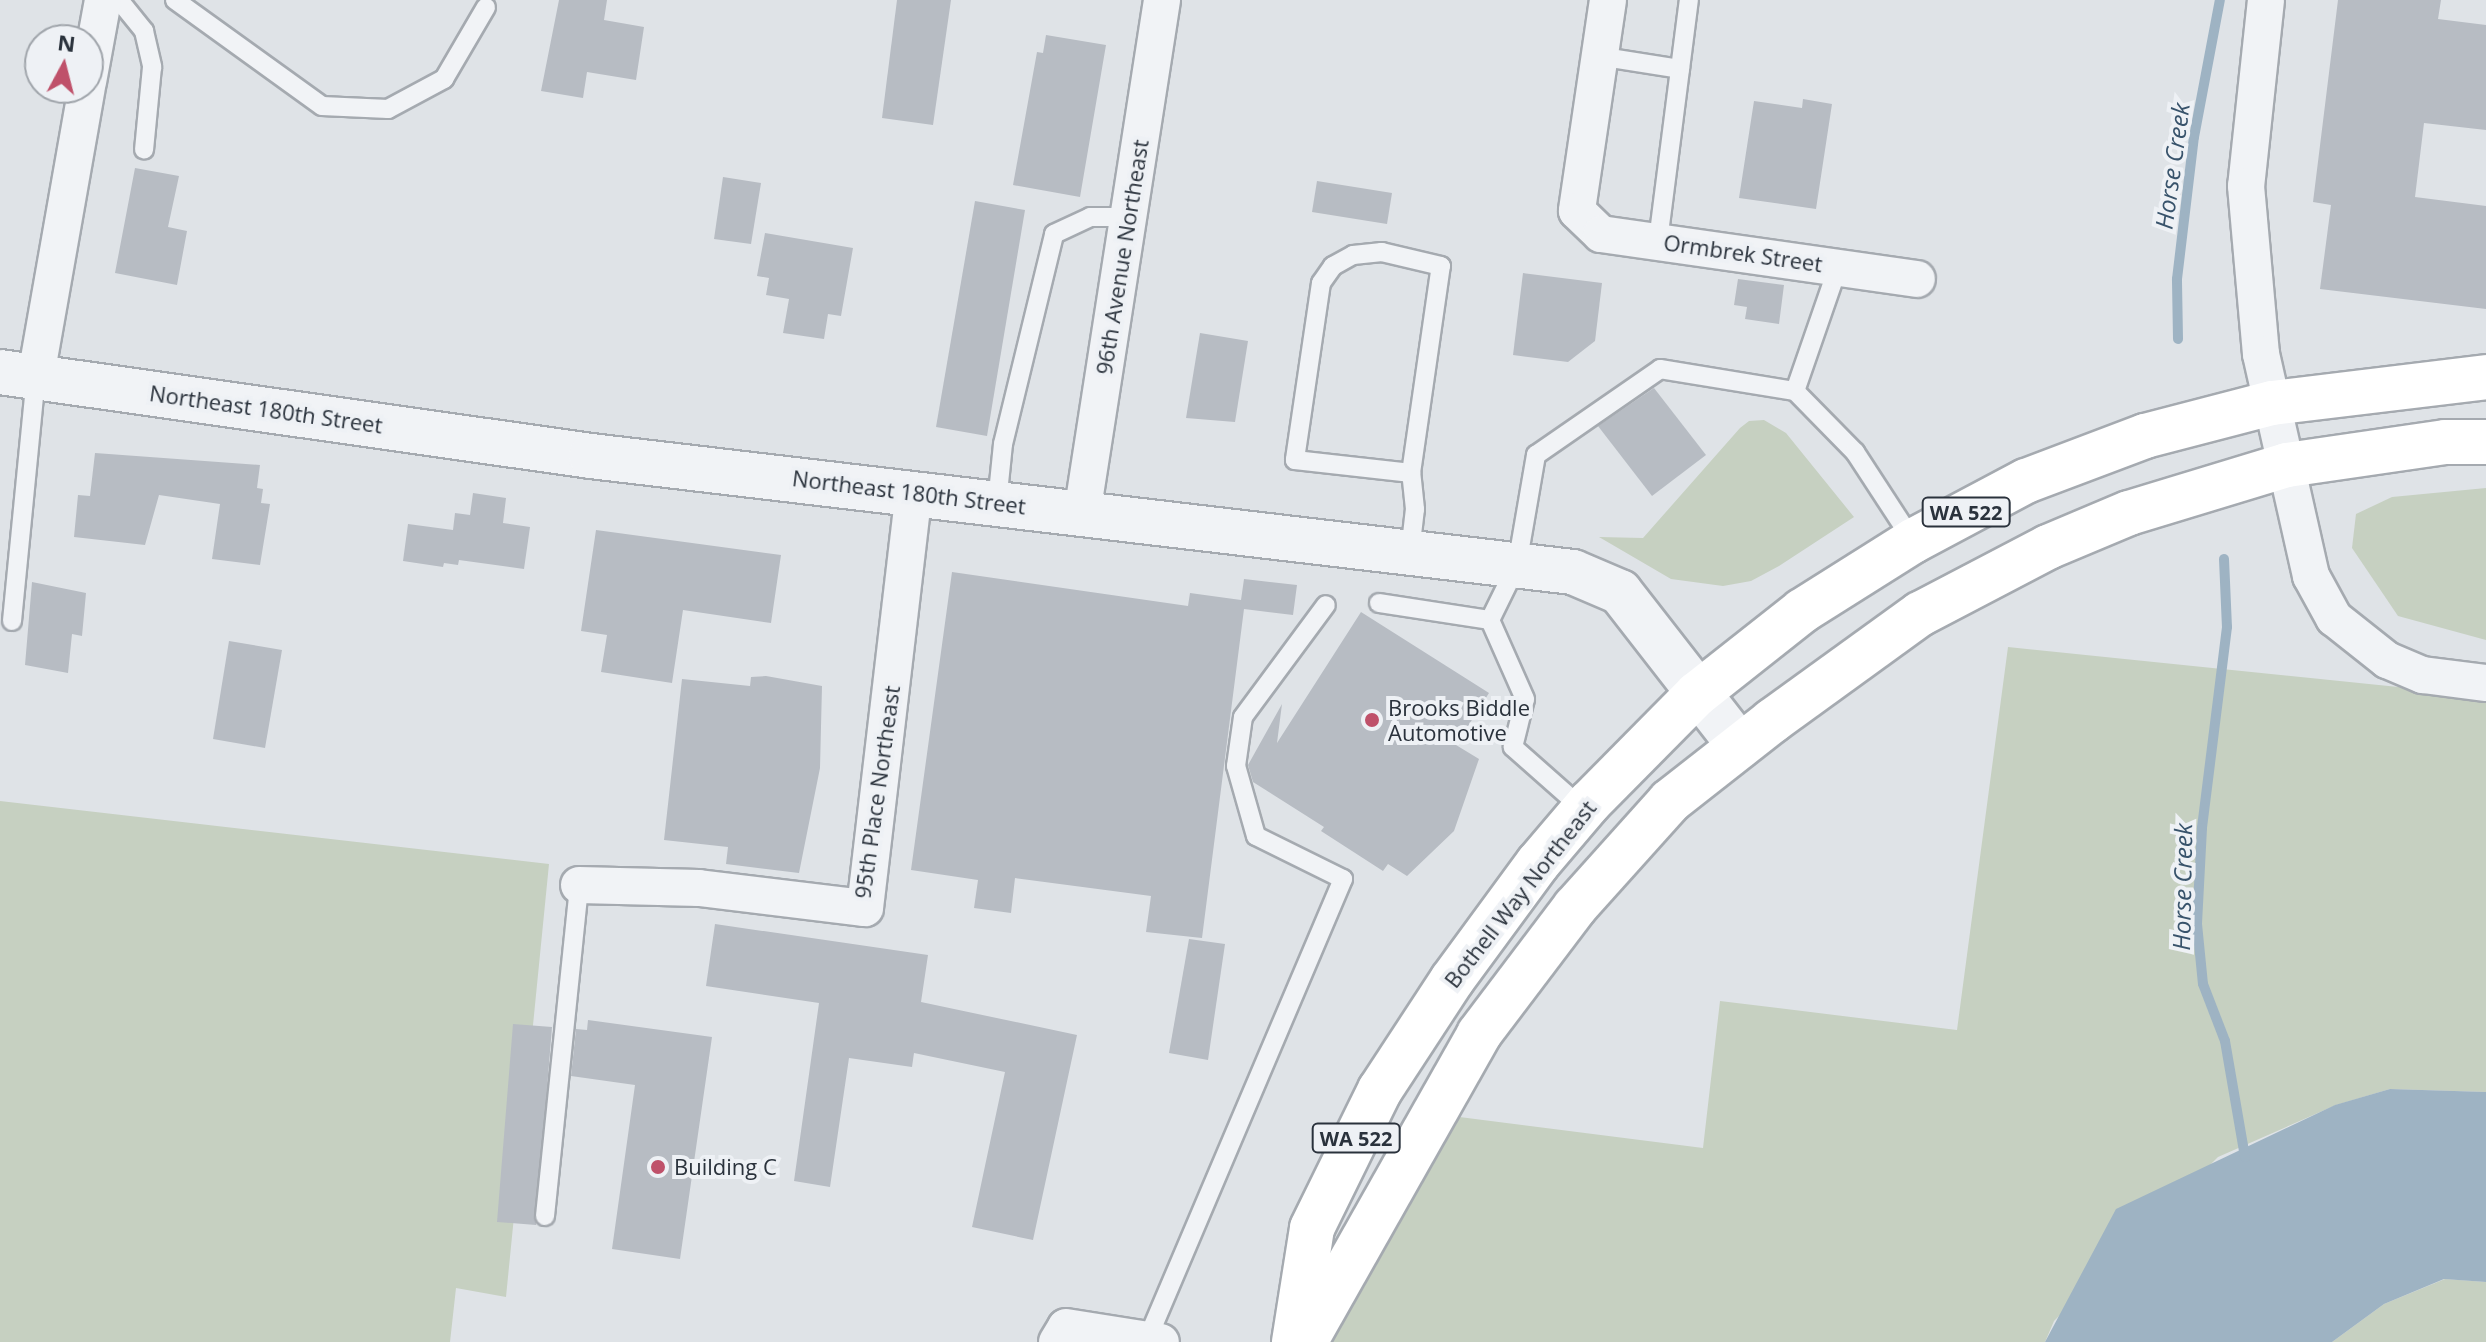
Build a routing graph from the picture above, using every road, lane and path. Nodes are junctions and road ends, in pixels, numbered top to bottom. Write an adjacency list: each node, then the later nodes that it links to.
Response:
1 (103, 0): 9 (street)
2 (119, 0): 13 (lane)
3 (175, 0): 8 (lane)
4 (1162, 0): 14 (street, 96th Avenue Northeast)
5 (1608, 0): 10 (street)
6 (1689, 0): 11 (lane)
7 (2266, 0): 21 (street)
8 (486, 7)
9 (99, 24)
10 (1598, 56): 11 (lane); 15 (street, Ormbrek Street)
11 (1680, 69): 15 (lane)
12 (83, 104): 18 (street)
13 (144, 150)
14 (1129, 217): 26 (lane); 27 (street, 96th Avenue Northeast)
15 (1658, 241): 16 (street, Ormbrek Street)
16 (1838, 267): 17 (street, Ormbrek Street); 20 (lane)
17 (1917, 279)
18 (18, 374): 25 (street, Northeast 180th Street); 34 (lane)
19 (2486, 377): 21 (main road, Bothell Way Northeast / WA 522)
20 (1795, 391): 28 (lane); 30 (lane)
21 (2272, 403): 23 (street); 28 (main road, Bothell Way Northeast / WA 522)
22 (2486, 442): 23 (main road, WA 522)
23 (2287, 465): 35 (street); 37 (main road, WA 522)
24 (1411, 473): 24 (lane); 29 (lane)
25 (914, 492): 26 (street, Northeast 180th Street); 39 (street, 95th Place Northeast)
26 (997, 503): 27 (street, Northeast 180th Street)
27 (1082, 514): 29 (street, Northeast 180th Street)
28 (1913, 541): 36 (main road, Bothell Way Northeast / WA 522)
29 (1410, 552): 30 (street, Northeast 180th Street)
30 (1517, 565): 33 (lane); 36 (street, Northeast 180th Street)
31 (1379, 603): 33 (lane)
32 (1326, 605): 41 (lane)
33 (1490, 620): 38 (lane)
34 (12, 621)
35 (2486, 683)
36 (1697, 694): 37 (street, Northeast 180th Street); 38 (main road, Bothell Way Northeast / WA 522)
37 (1740, 746): 44 (main road, WA 522)
38 (1584, 810): 43 (main road, Bothell Way Northeast / WA 522)
39 (579, 885): 40 (lane)
40 (545, 1216)
41 (1154, 1341): 42 (street)
42 (1057, 1342)
43 (1294, 1342)
44 (1305, 1342)

